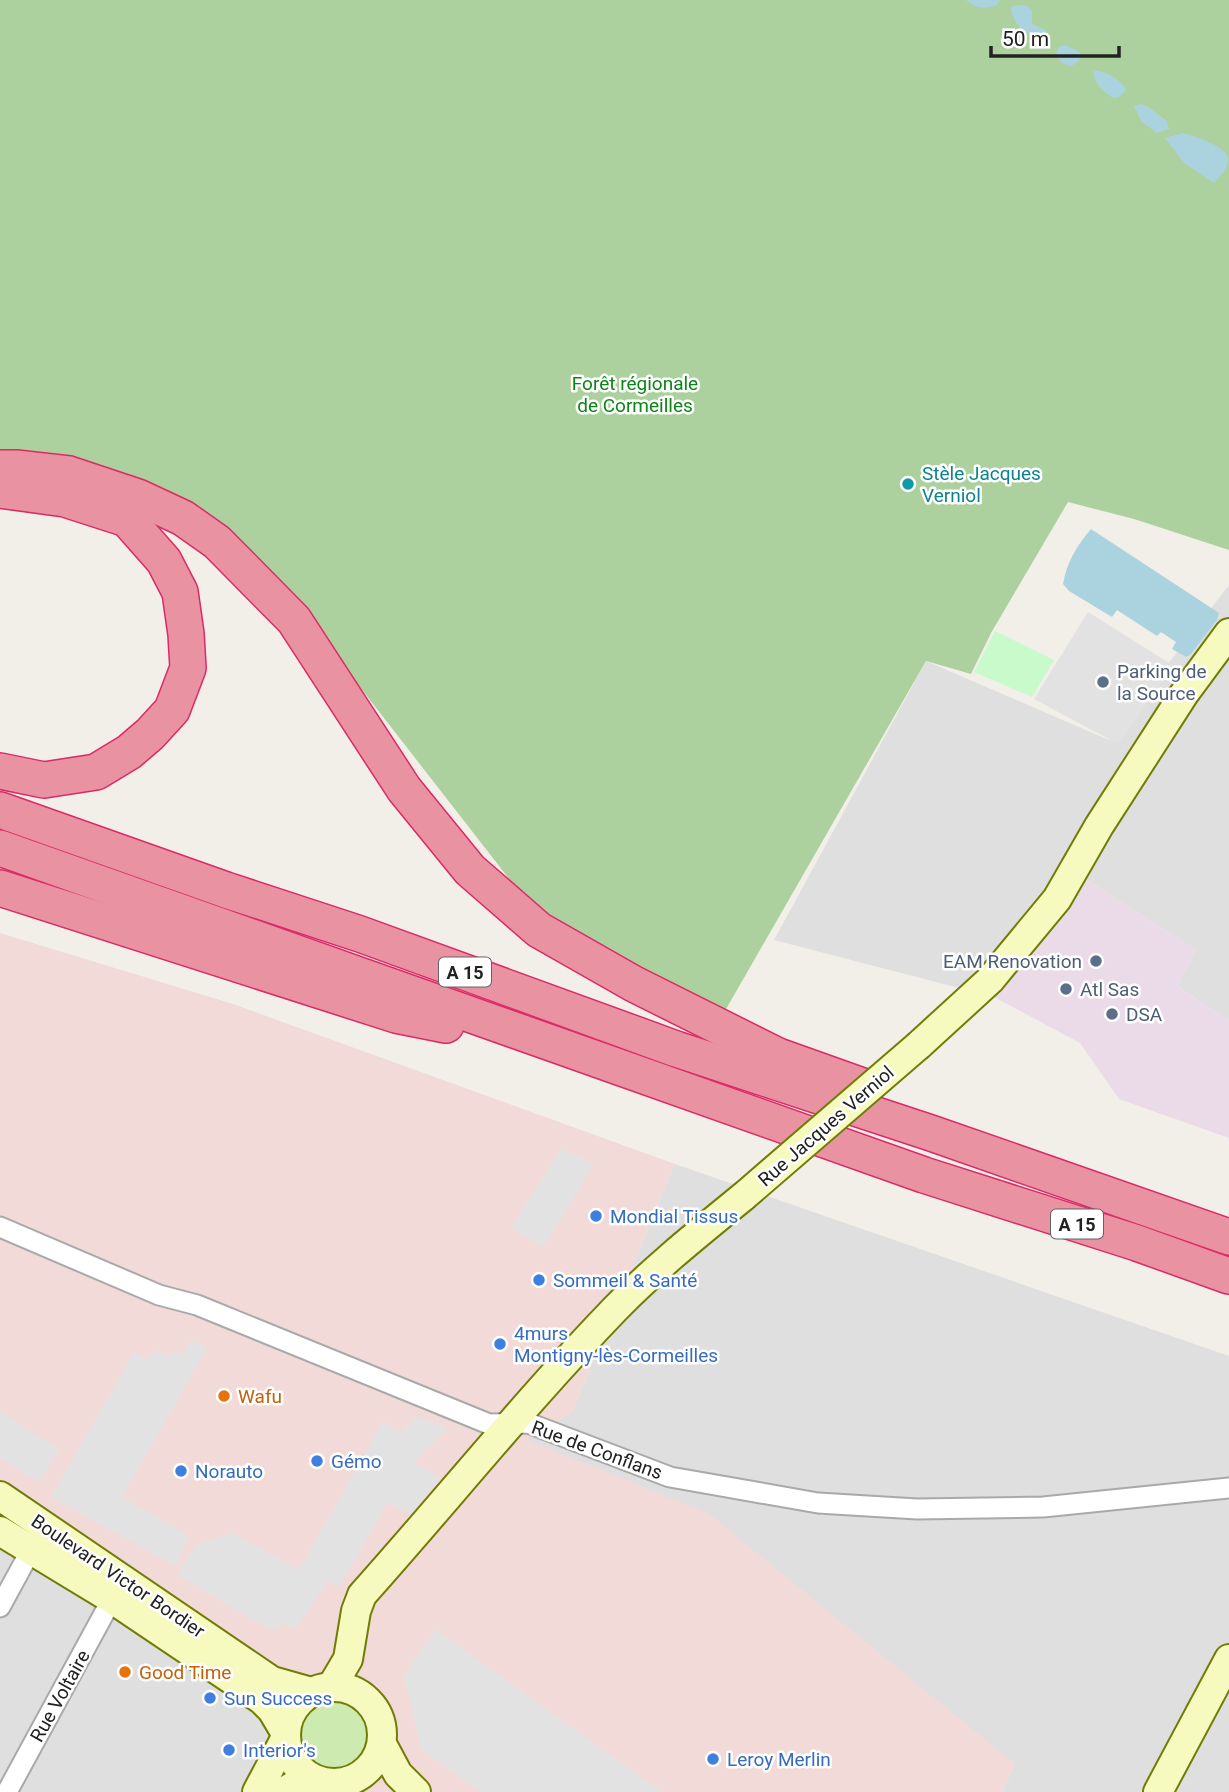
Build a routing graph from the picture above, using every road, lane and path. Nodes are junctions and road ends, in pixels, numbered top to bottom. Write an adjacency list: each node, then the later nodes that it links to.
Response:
1 (0, 468): 9 (highway)
2 (0, 490): 4 (highway)
3 (1229, 634): 13 (street, Rue Jacques Verniol, bridge)
4 (0, 771)
5 (0, 810): 9 (highway, A 15)
6 (0, 848): 8 (highway, A 15)
7 (0, 888): 8 (highway)
8 (566, 1050): 12 (highway, A 15)
9 (931, 1133): 11 (highway, A 15)
10 (0, 1227): 13 (street, Rue de Conflans)
11 (1229, 1237)
12 (1229, 1276)
13 (512, 1424): 14 (street, Rue de Conflans); 18 (street, Rue Jacques Verniol)
14 (1229, 1488)
15 (0, 1496): 22 (street, Boulevard Victor Bordier)
16 (0, 1531): 17 (street, Boulevard Victor Bordier)
17 (31, 1550): 19 (street, Boulevard Victor Bordier); 20 (street)
18 (376, 1581): 22 (street, Rue Jacques Verniol); 23 (street)
19 (112, 1599): 24 (street, Boulevard Victor Bordier); 28 (street, Rue Voltaire)
20 (0, 1607)
21 (1229, 1659): 33 (street)
22 (322, 1689): 23 (street); 24 (street)
23 (367, 1700): 25 (street)
24 (285, 1735): 26 (street); 29 (street)
25 (382, 1744): 27 (street); 32 (street)
26 (315, 1780): 27 (street); 30 (street)
27 (346, 1782): 31 (street)
28 (7, 1792)
29 (257, 1792)
30 (283, 1792)
31 (377, 1792)
32 (416, 1792)
33 (1158, 1792)

